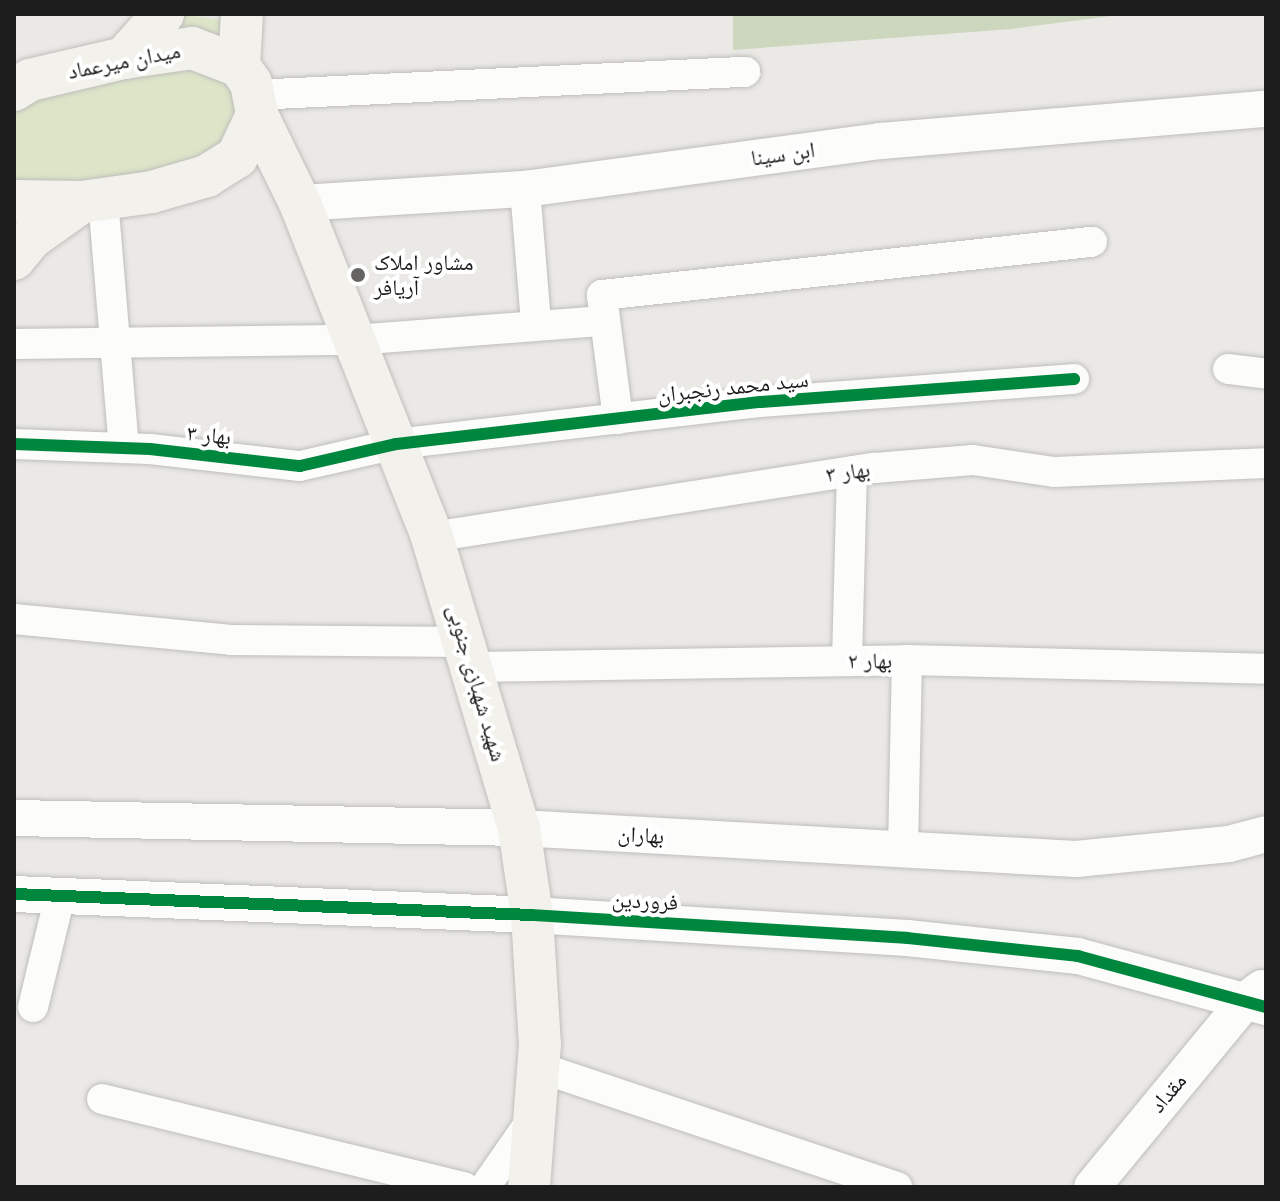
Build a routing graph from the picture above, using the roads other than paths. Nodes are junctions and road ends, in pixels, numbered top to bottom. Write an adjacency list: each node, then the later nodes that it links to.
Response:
1 (163, 14): 3 (main road)
2 (242, 14): 6 (main road)
3 (124, 58): 5 (main road, میدان میرعماد); 6 (main road, میدان میرعماد)
4 (745, 72): 6 (street)
5 (14, 90)
6 (250, 92): 8 (main road); 12 (main road, شهید شهبازی جنوبی)
7 (1266, 109): 9 (street, ابن سینا)
8 (207, 176): 10 (main road); 12 (main road)
9 (525, 189): 12 (street, ابن سینا); 16 (street)
10 (92, 200): 11 (main road); 14 (main road); 19 (street)
11 (14, 201)
12 (300, 203): 17 (main road, شهید شهبازی جنوبی)
13 (1092, 242): 15 (street)
14 (14, 259)
15 (602, 308): 16 (street); 23 (street)
16 (536, 324): 17 (street)
17 (355, 340): 19 (street); 25 (main road, شهید شهبازی جنوبی)
18 (14, 344): 19 (street)
19 (118, 344): 26 (street)
20 (1228, 369): 21 (street)
21 (1266, 374)
22 (1074, 379): 23 (street, سید محمد رنجبران)
23 (618, 419): 25 (street, سید محمد رنجبران)
24 (14, 444): 26 (street, بهار ۳)
25 (396, 444): 26 (street, بهار ۳); 29 (main road, شهید شهبازی جنوبی)
26 (124, 448)
27 (1266, 463): 28 (street, بهار ۳)
28 (852, 471): 29 (street, بهار ۳); 33 (street)
29 (432, 537): 31 (main road, شهید شهبازی جنوبی)
30 (14, 619): 31 (street, بهار ۲)
31 (470, 654): 33 (street, بهار ۲); 36 (main road, شهید شهبازی جنوبی)
32 (907, 660): 33 (street, بهار ۲); 34 (street, بهار ۲); 38 (street)
33 (847, 661)
34 (1266, 669)
35 (14, 818): 36 (street, بهاران)
36 (519, 828): 38 (street, بهاران); 41 (main road, شهید شهبازی جنوبی)
37 (1266, 834): 38 (street, بهاران)
38 (903, 849)
39 (14, 894): 40 (street, فروردین)
40 (60, 896): 41 (street, فروردین); 43 (street)
41 (532, 915): 42 (street, فروردین); 44 (main road, شهید شهبازی جنوبی)
42 (1259, 997): 51 (street, مقداد)
43 (33, 1007)
44 (538, 1067): 46 (main road, شهید شهبازی جنوبی); 50 (street)
45 (102, 1099): 47 (street)
46 (534, 1117): 48 (street); 49 (main road, شهید شهبازی جنوبی)
47 (464, 1187)
48 (485, 1187)
49 (529, 1187)
50 (897, 1187)
51 (1092, 1187)

